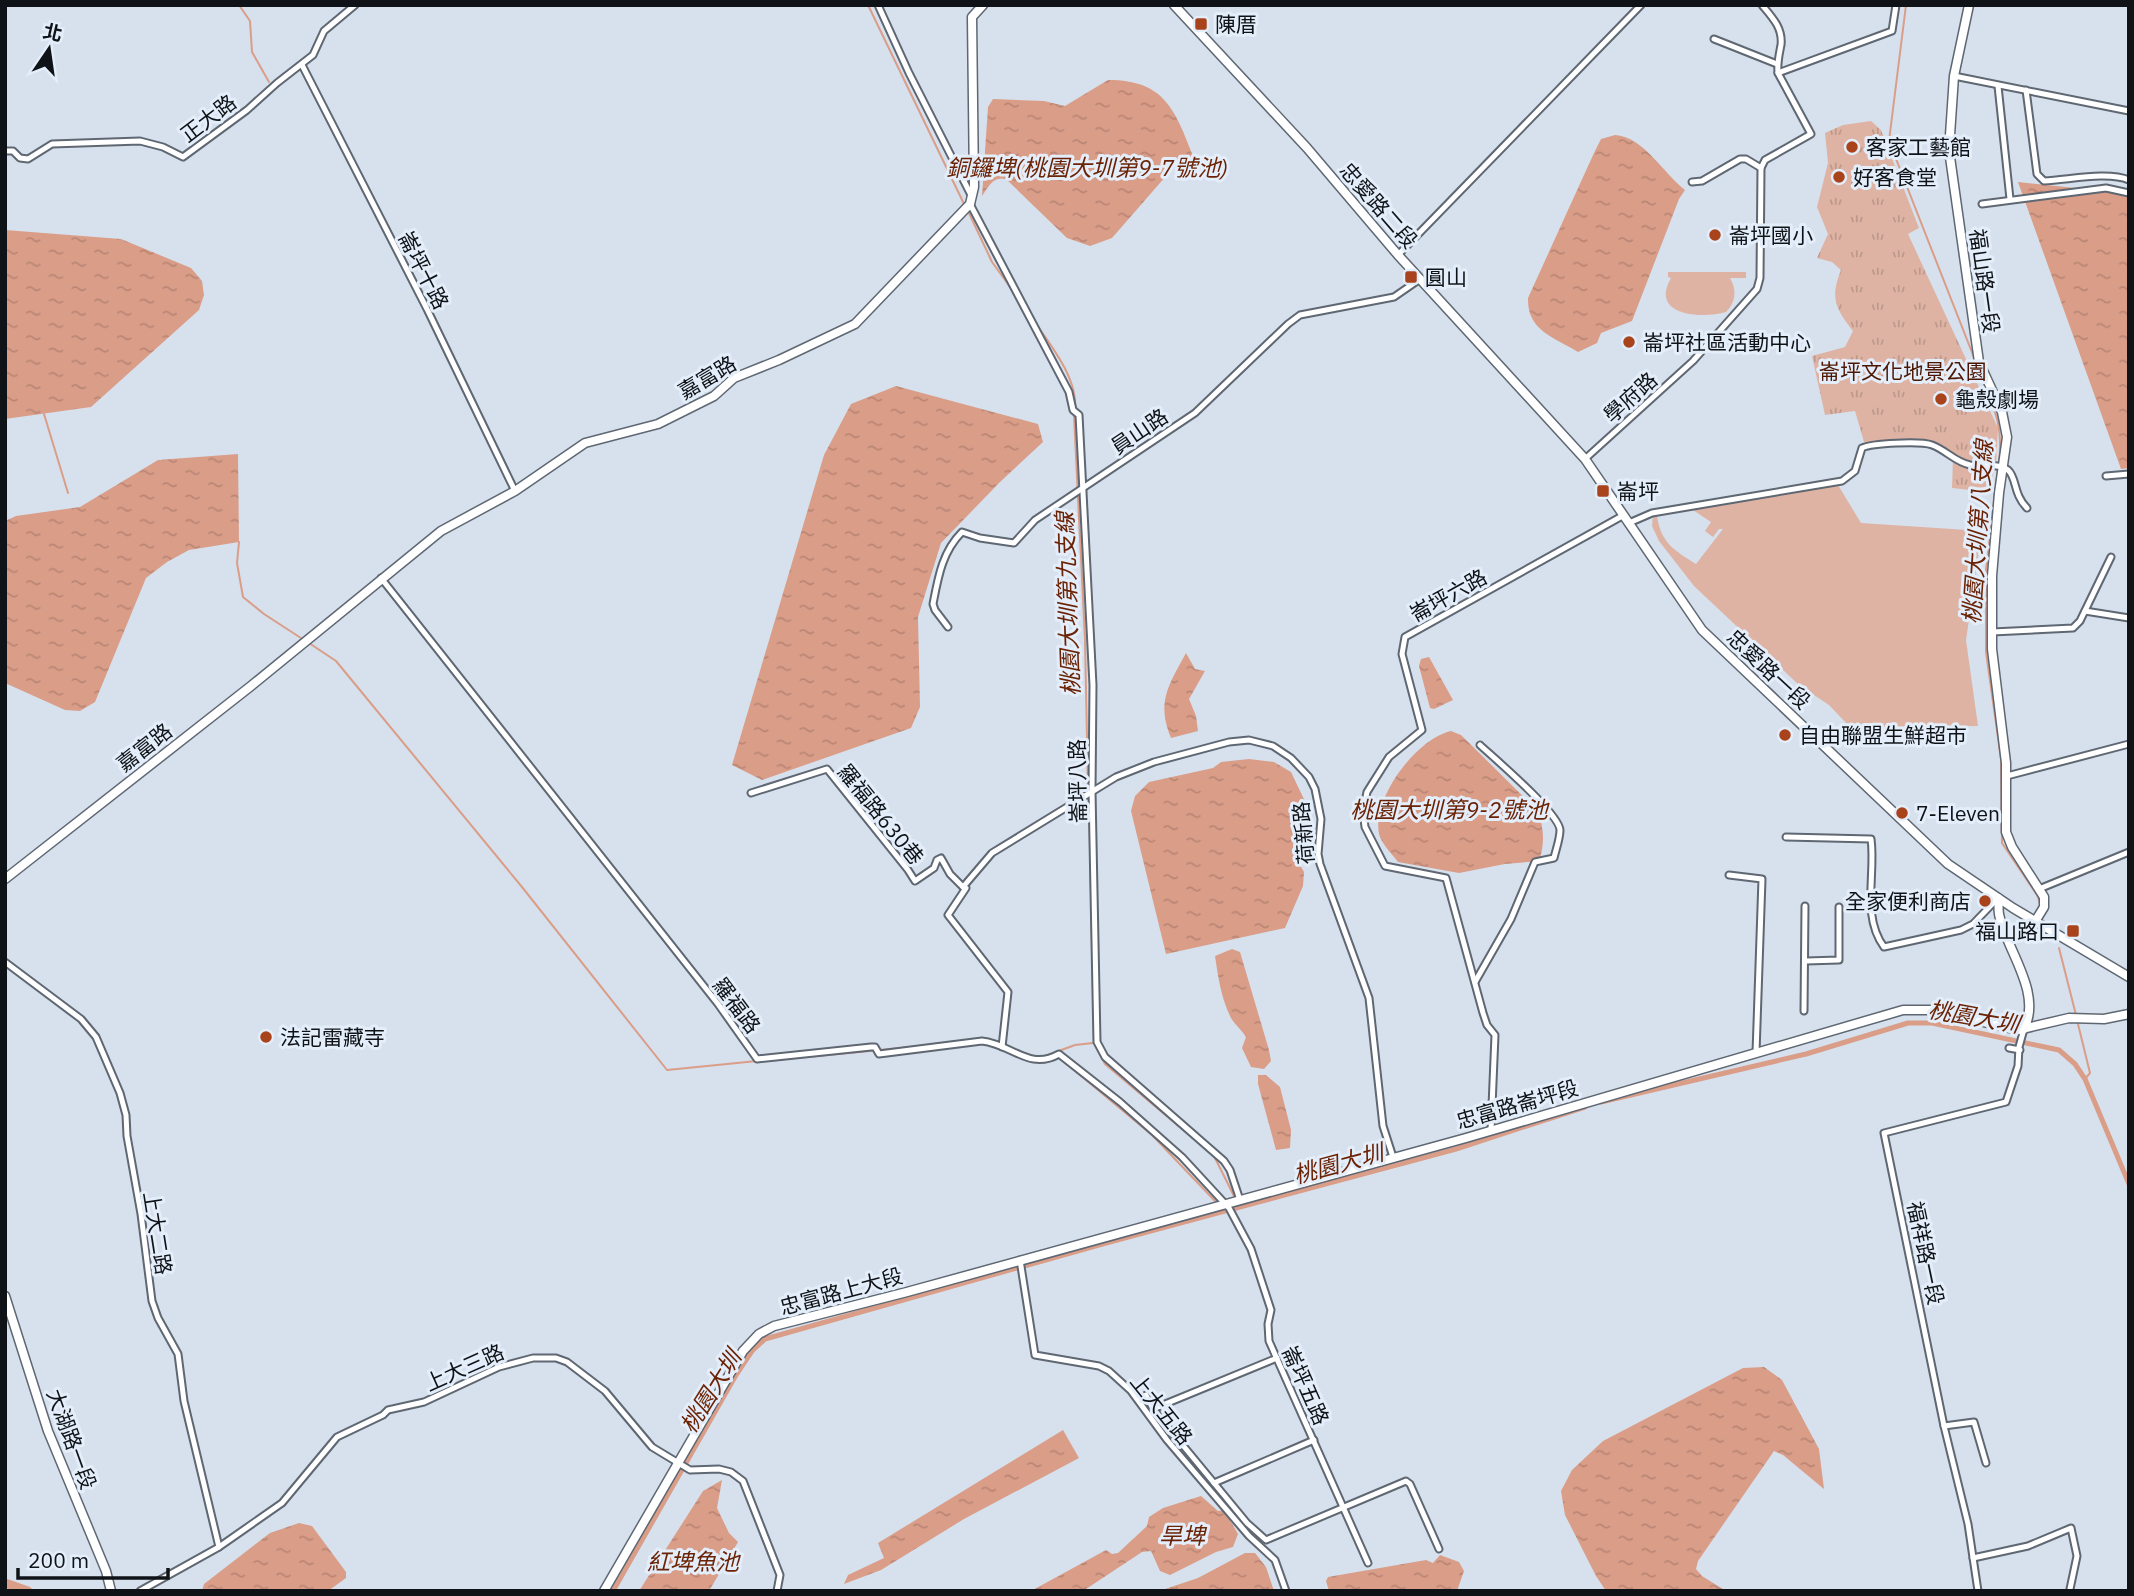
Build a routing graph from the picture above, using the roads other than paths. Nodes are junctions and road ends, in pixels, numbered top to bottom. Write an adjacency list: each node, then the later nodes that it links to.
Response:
1 (337, 5): 10 (street)
2 (355, 5): 10 (street, 正大路)
3 (878, 5): 25 (street, 崙坪八路)
4 (983, 5): 25 (street)
5 (1174, 5): 27 (street, 忠愛路二段)
6 (1641, 5): 27 (street)
7 (1762, 5): 12 (street)
8 (1896, 5): 14 (street)
9 (1969, 5): 15 (street, 福山路一段)
10 (342, 14): 13 (street, 正大路)
11 (1714, 39): 12 (street)
12 (1777, 64): 14 (street)
13 (302, 65): 19 (street, 正大路); 34 (street, 崙坪十路)
14 (1779, 73): 20 (street)
15 (1955, 76): 16 (street); 30 (street, 福山路一段)
16 (1998, 86): 17 (street); 24 (street)
17 (2026, 90): 18 (street); 21 (street)
18 (2129, 111)
19 (5, 151)
20 (1761, 168): 22 (street); 29 (street, 學府路)
21 (2129, 180)
22 (1692, 182)
23 (2129, 193): 24 (street)
24 (2010, 199): 26 (street)
25 (972, 201): 33 (street, 崙坪八路); 34 (street, 嘉富路)
26 (1982, 204)
27 (1398, 255): 28 (street, 忠愛路二段)
28 (1420, 279): 29 (street, 忠愛路二段); 33 (street, 員山路)
29 (1585, 459): 36 (street, 忠愛路一段)
30 (2000, 467): 35 (street); 36 (street); 42 (street, 福山路一段)
31 (2129, 474): 32 (street)
32 (2106, 476)
33 (1082, 489): 41 (street, 員山路); 46 (street, 崙坪八路)
34 (515, 491): 38 (street, 嘉富路)
35 (2026, 508)
36 (1626, 519): 54 (street, 忠愛路一段); 61 (street, 崙坪六路)
37 (2111, 556): 39 (street)
38 (381, 578): 51 (street, 嘉富路); 65 (street, 羅福路)
39 (2085, 611): 40 (street); 42 (street)
40 (2129, 618)
41 (948, 627)
42 (1992, 632): 45 (street, 福山路一段)
43 (2129, 744): 45 (street)
44 (1480, 745): 61 (street)
45 (2007, 776): 53 (street, 福山路一段)
46 (1092, 791): 52 (street, 荷新路); 70 (street, 荷新路); 71 (street, 崙坪八路)
47 (751, 793): 52 (street, 羅福路630巷)
48 (1786, 837): 54 (street)
49 (2129, 852): 53 (street)
50 (1729, 875): 68 (street)
51 (5, 879)
52 (963, 887): 65 (street, 荷新路)
53 (2039, 889): 57 (street)
54 (1998, 898): 57 (street, 忠愛路一段); 64 (street)
55 (1805, 906): 58 (street)
56 (1839, 907): 58 (street)
57 (2036, 920): 60 (street, 忠愛路一段)
58 (1806, 961): 62 (street)
59 (5, 962): 86 (street, 上大二路)
60 (2129, 977)
61 (1475, 982): 69 (street, 崙坪六路)
62 (1804, 1011)
63 (2129, 1014): 64 (street)
64 (2023, 1032): 67 (street); 68 (street, 忠富路崙坪段)
65 (1002, 1047): 72 (street, 羅福路)
66 (2009, 1048): 67 (street)
67 (2020, 1048): 78 (street, 福祥路一段)
68 (1756, 1053): 69 (street, 忠富路崙坪段)
69 (1491, 1130): 70 (street, 忠富路崙坪段)
70 (1393, 1157): 71 (street, 忠富路崙坪段)
71 (1240, 1200): 72 (street, 忠富路崙坪段)
72 (1227, 1207): 73 (street, 忠富路崙坪段); 75 (street, 崙坪五路)
73 (1020, 1261): 80 (street, 忠富路上大段); 85 (street, 上大五路)
74 (5, 1296): 91 (street, 大湖路一段)
75 (1277, 1358): 77 (street); 79 (street, 崙坪五路)
76 (1146, 1395): 77 (street)
77 (1153, 1409): 82 (street)
78 (1944, 1426): 81 (street); 88 (street, 福祥路一段)
79 (1314, 1440): 82 (street); 83 (street, 崙坪五路)
80 (678, 1462): 86 (street, 上大三路); 93 (street, 忠富路上大段); 94 (street, 上大三路)
81 (1986, 1463)
82 (1214, 1483): 84 (street)
83 (1345, 1508): 84 (street); 87 (street); 89 (street, 崙坪五路)
84 (1260, 1536): 85 (street)
85 (1260, 1546): 95 (street, 上大五路)
86 (219, 1547): 92 (street, 上大三路)
87 (1439, 1549)
88 (1973, 1558): 90 (street); 96 (street, 福祥路一段)
89 (1368, 1563)
90 (2070, 1589)
91 (111, 1591)
92 (140, 1591)
93 (604, 1591)
94 (777, 1591)
95 (1286, 1591)
96 (1978, 1591)

